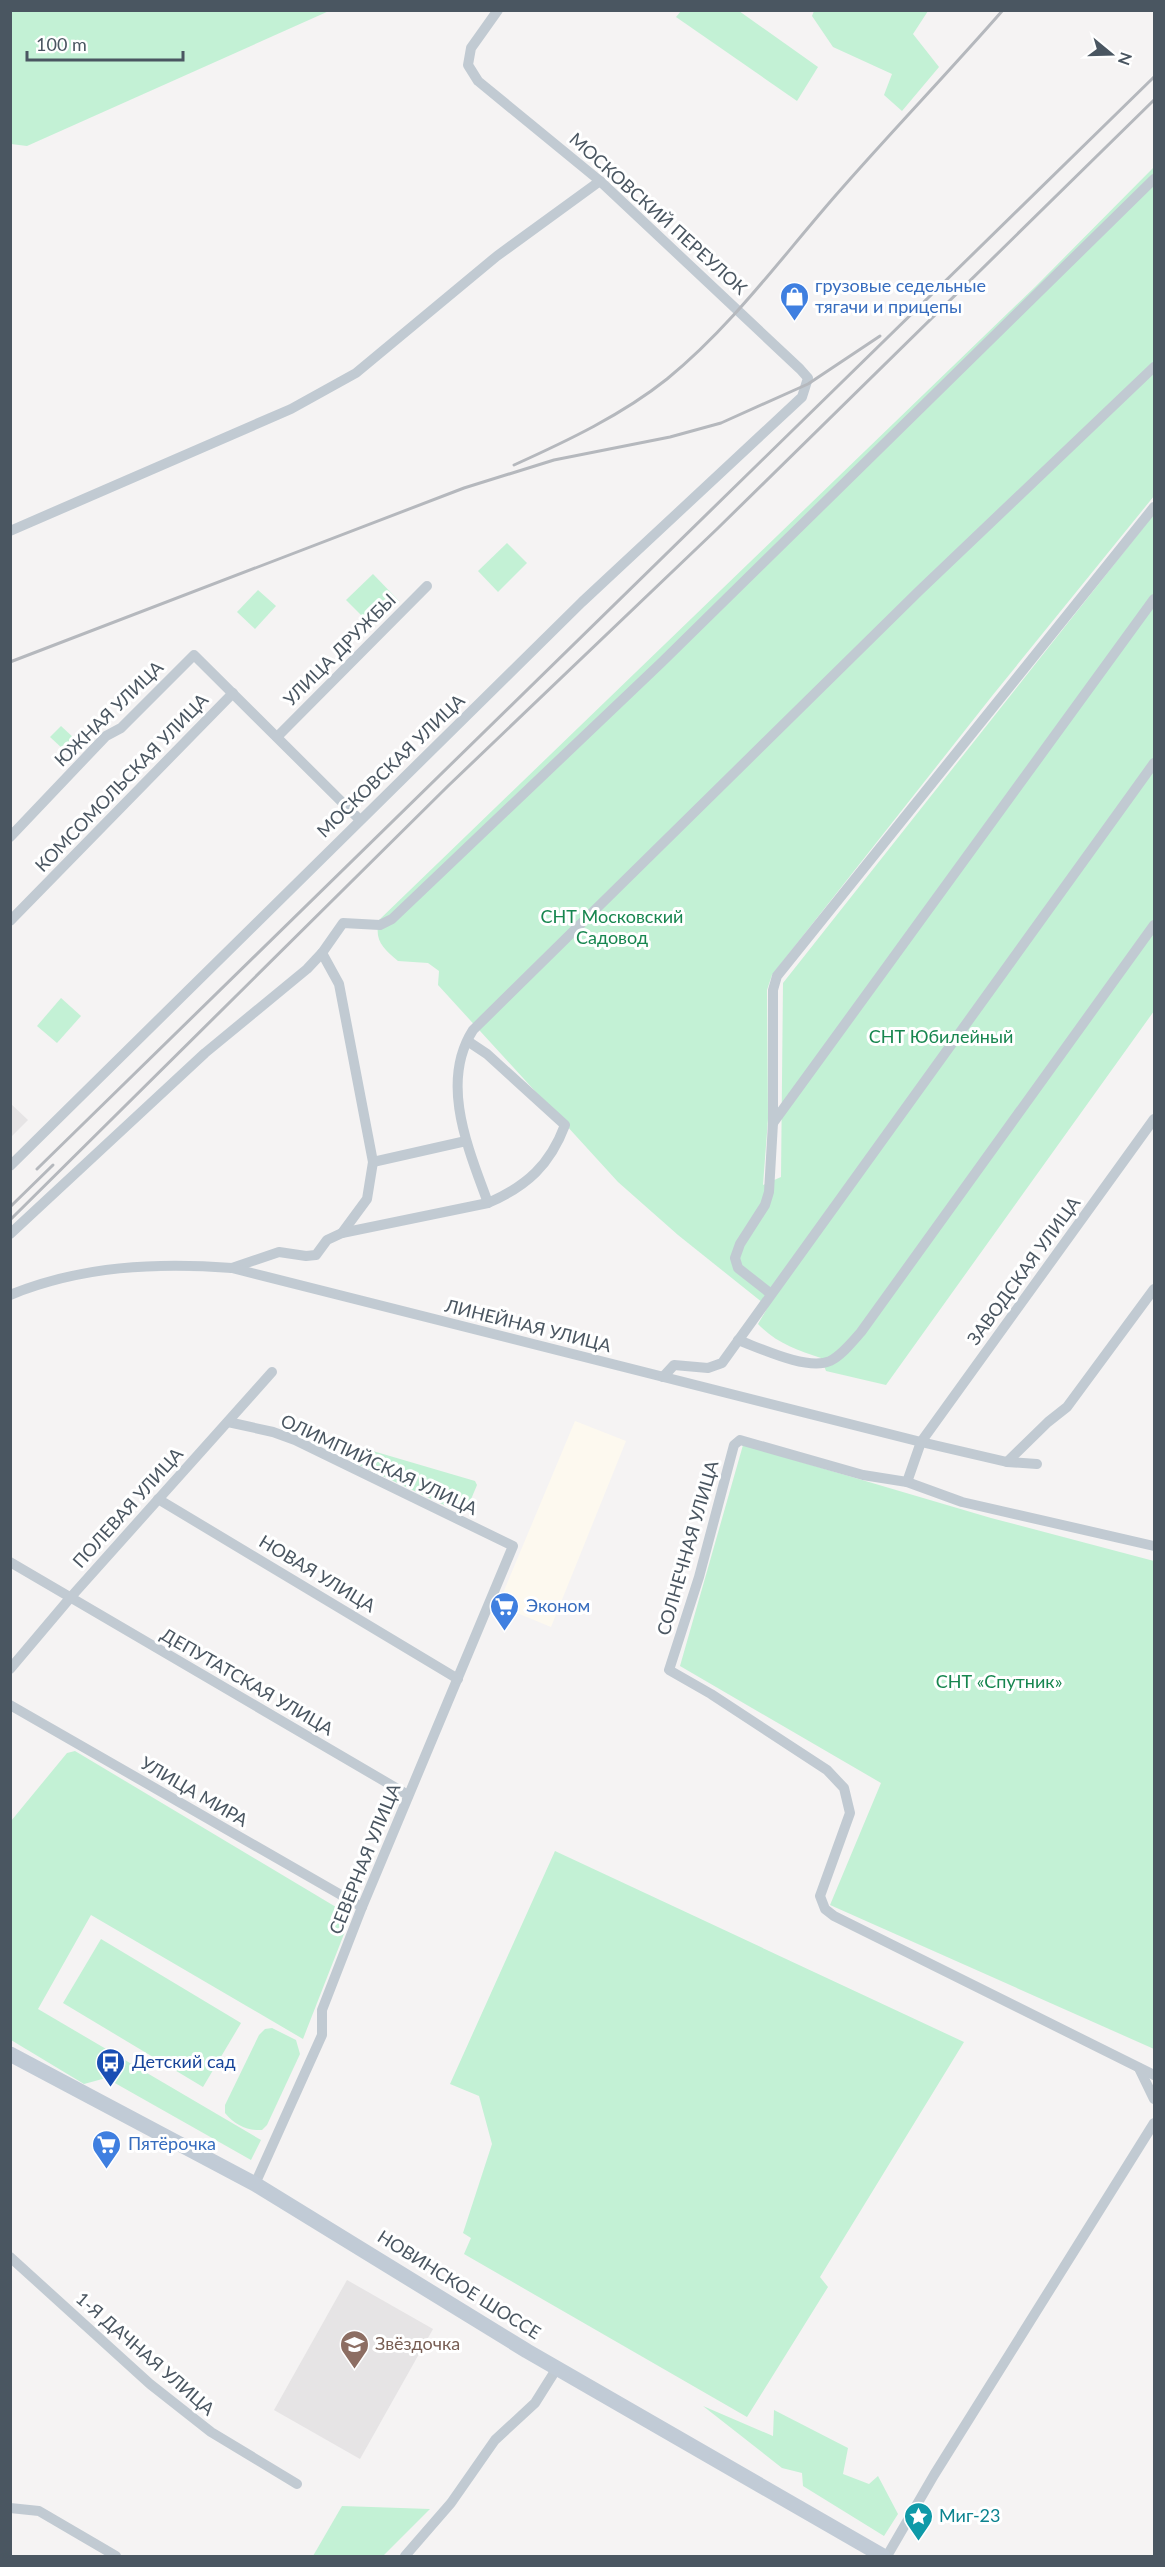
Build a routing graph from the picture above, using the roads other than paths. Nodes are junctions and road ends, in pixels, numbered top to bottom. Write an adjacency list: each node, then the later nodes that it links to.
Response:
1 (498, 10): 3 (street, МОСКОВСКИЙ ПЕРЕУЛОК)
2 (1155, 178): 17 (street)
3 (600, 181): 5 (street, МОСКОВСКИЙ ПЕРЕУЛОК); 7 (street)
4 (1155, 367): 18 (street)
5 (802, 397): 13 (street, МОСКОВСКАЯ УЛИЦА)
6 (1155, 507): 20 (street)
7 (10, 531)
8 (427, 586): 11 (street, УЛИЦА ДРУЖБЫ)
9 (1155, 599): 20 (street)
10 (232, 693): 11 (street, КОМСОМОЛЬСКАЯ УЛИЦА); 14 (street, ЮЖНАЯ УЛИЦА); 15 (street, КОМСОМОЛЬСКАЯ УЛИЦА)
11 (277, 737): 13 (street, КОМСОМОЛЬСКАЯ УЛИЦА)
12 (1155, 763): 29 (street)
13 (360, 819): 23 (street, МОСКОВСКАЯ УЛИЦА)
14 (10, 837)
15 (10, 921)
16 (1155, 925): 31 (street)
17 (322, 953): 22 (street); 26 (street)
18 (469, 1042): 21 (street); 24 (street)
19 (1155, 1119): 35 (street, ЗАВОДСКАЯ УЛИЦА)
20 (773, 1123): 29 (street)
21 (466, 1141): 22 (street); 24 (street)
22 (373, 1162): 25 (street)
23 (10, 1166)
24 (488, 1203): 25 (street)
25 (342, 1233): 27 (street)
26 (10, 1234)
27 (232, 1268): 30 (street, ЛИНЕЙНАЯ УЛИЦА); 33 (street, ЛИНЕЙНАЯ УЛИЦА)
28 (1155, 1289): 36 (street)
29 (771, 1294): 31 (street)
30 (10, 1295)
31 (738, 1340): 33 (street)
32 (272, 1372): 34 (street, ПОЛЕВАЯ УЛИЦА)
33 (663, 1377): 35 (street, ЛИНЕЙНАЯ УЛИЦА)
34 (228, 1422): 39 (street, ПОЛЕВАЯ УЛИЦА); 40 (street, ОЛИМПИЙСКАЯ УЛИЦА)
35 (921, 1442): 36 (street, ЛИНЕЙНАЯ УЛИЦА); 38 (street, ЗАВОДСКАЯ УЛИЦА)
36 (1007, 1462): 37 (street, ЛИНЕЙНАЯ УЛИЦА)
37 (1036, 1464)
38 (907, 1482): 41 (street); 50 (street, СОЛНЕЧНАЯ УЛИЦА)
39 (158, 1499): 43 (street, ПОЛЕВАЯ УЛИЦА); 45 (street, НОВАЯ УЛИЦА)
40 (513, 1546): 45 (street, СЕВЕРНАЯ УЛИЦА)
41 (1155, 1546)
42 (10, 1562): 43 (street, ДЕПУТАТСКАЯ УЛИЦА)
43 (70, 1598): 44 (street, ПОЛЕВАЯ УЛИЦА); 47 (street, ДЕПУТАТСКАЯ УЛИЦА)
44 (10, 1669)
45 (459, 1679): 47 (street, СЕВЕРНАЯ УЛИЦА)
46 (10, 1705): 48 (street, УЛИЦА МИРА)
47 (408, 1795): 48 (street, СЕВЕРНАЯ УЛИЦА)
48 (362, 1907): 54 (street, СЕВЕРНАЯ УЛИЦА)
49 (10, 2054): 54 (main road, НОВИНСКОЕ ШОССЕ)
50 (1139, 2068): 51 (street); 52 (street)
51 (1155, 2075)
52 (1155, 2099)
53 (1155, 2123): 61 (street)
54 (255, 2184): 56 (main road, НОВИНСКОЕ ШОССЕ)
55 (10, 2257): 57 (street, 1-Я ДАЧНАЯ УЛИЦА)
56 (557, 2368): 60 (street); 61 (main road, НОВИНСКОЕ ШОССЕ)
57 (297, 2484)
58 (10, 2508): 59 (street)
59 (116, 2556)
60 (405, 2556)
61 (885, 2556)

